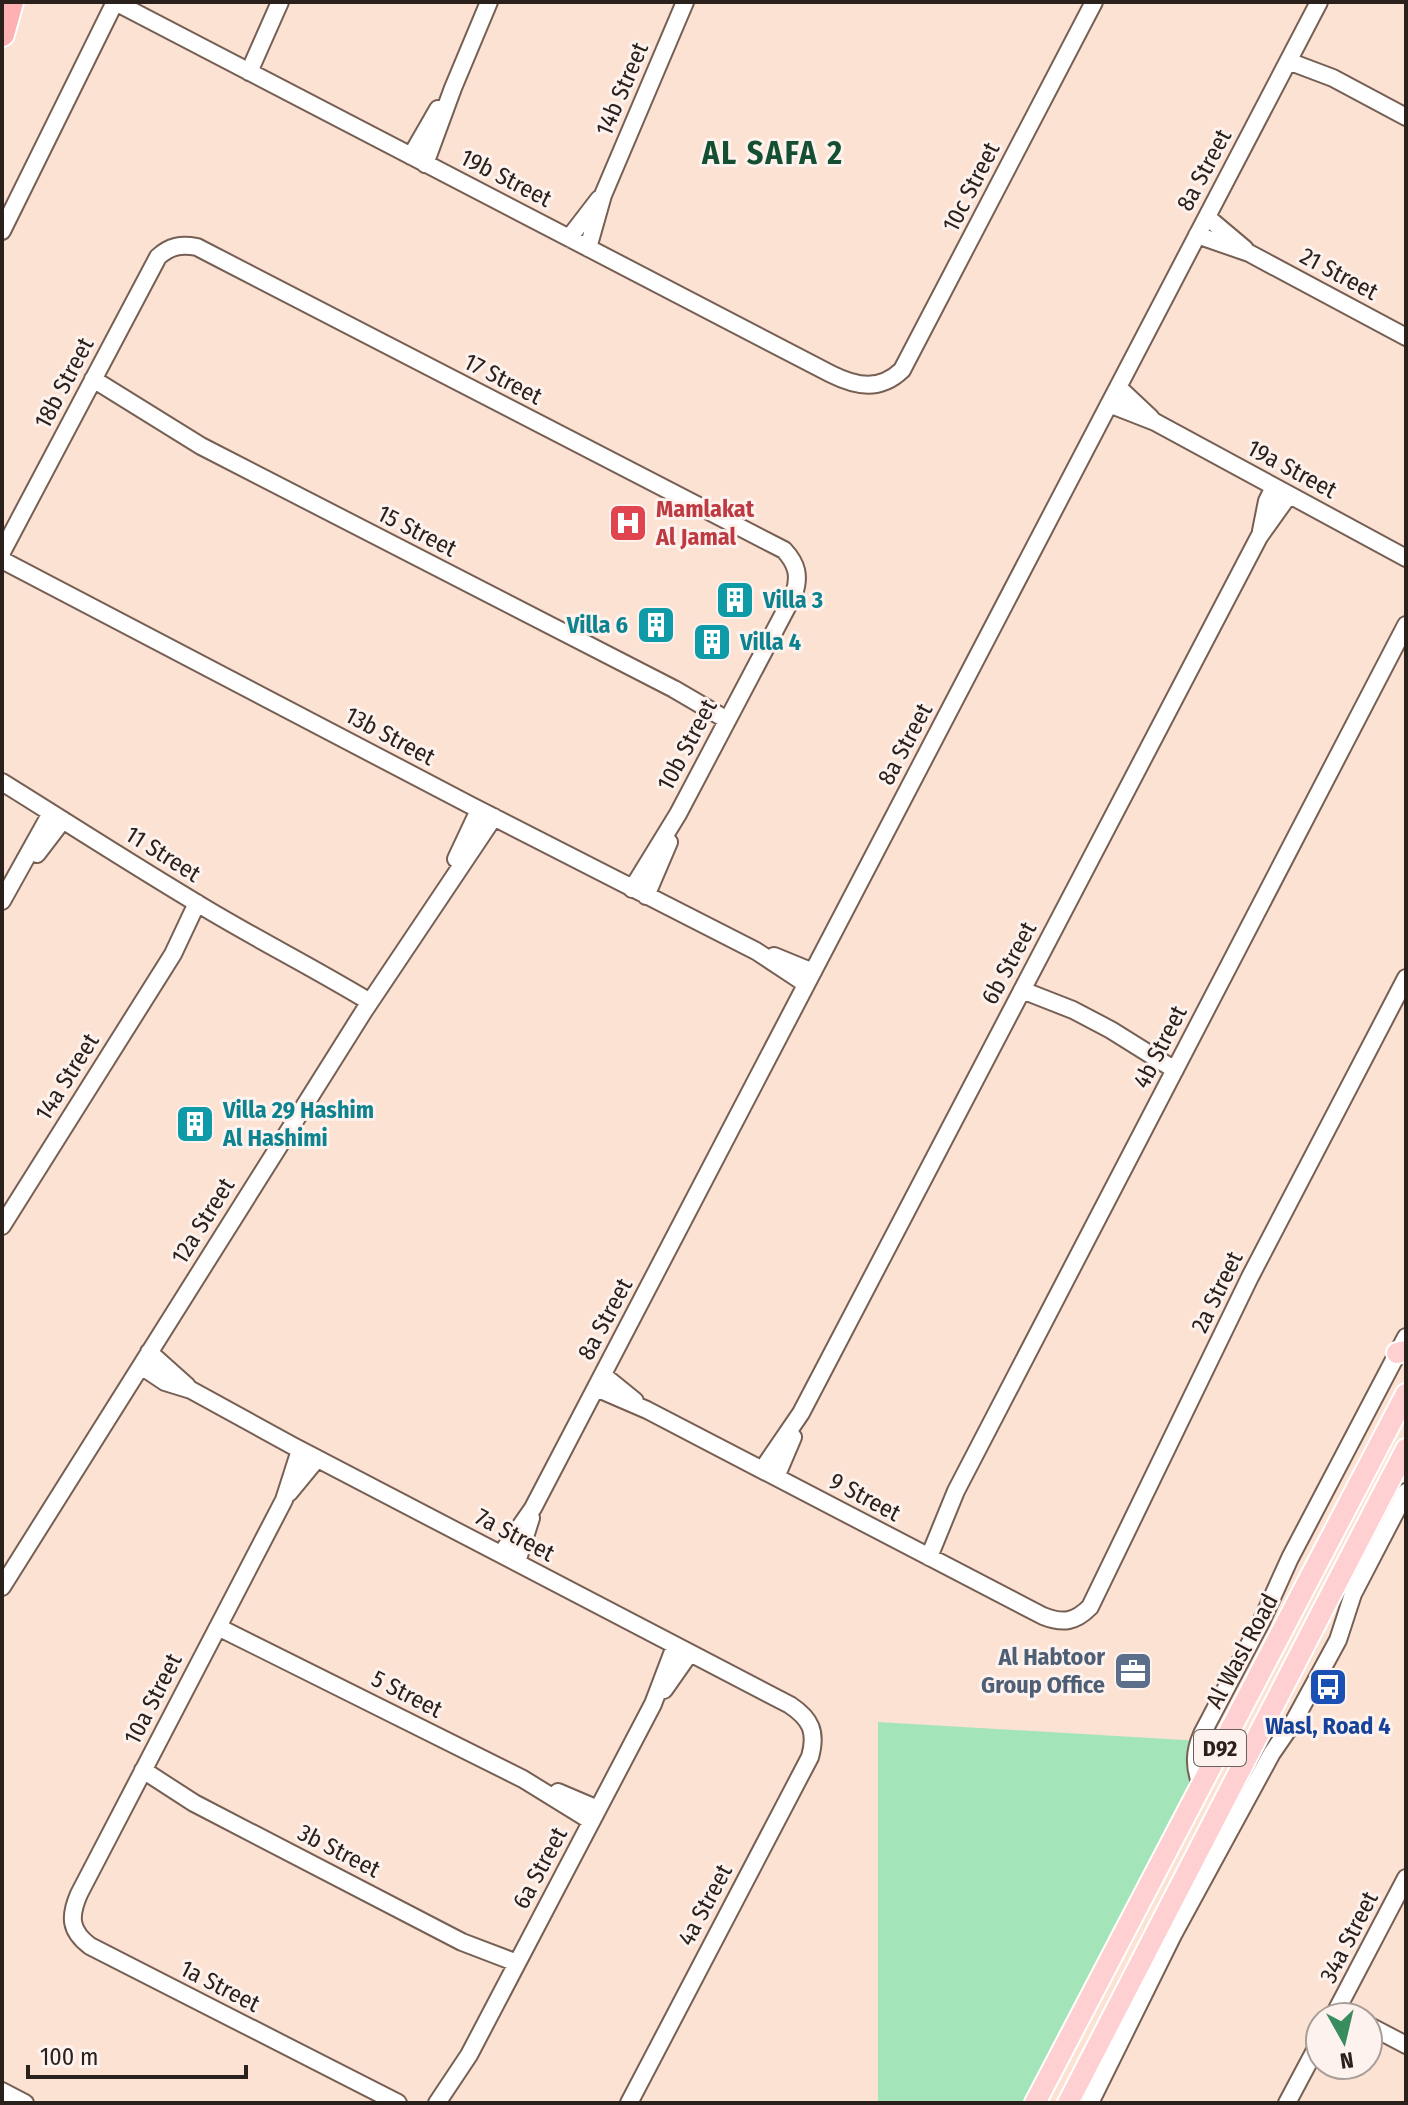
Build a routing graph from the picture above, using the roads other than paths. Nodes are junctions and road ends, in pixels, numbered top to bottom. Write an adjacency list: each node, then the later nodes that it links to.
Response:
1 (11, 2): 8 (highway)
2 (115, 2): 10 (street, 19b Street); 15 (street)
3 (280, 2): 10 (street)
4 (489, 2): 12 (street)
5 (685, 2): 13 (street, 14b Street)
6 (1094, 2): 23 (street, 10c Street)
7 (1319, 2): 9 (street, 8a Street)
8 (2, 34)
9 (1291, 55): 11 (street); 14 (street, 8a Street)
10 (249, 72): 12 (street, 19b Street)
11 (1406, 117)
12 (418, 160): 17 (street, 19b Street)
13 (603, 195): 17 (street, 14b Street); 19 (street, 14b Street)
14 (1207, 217): 16 (street, 8a Street); 20 (street, 21 Street)
15 (2, 231)
16 (1197, 235): 20 (street, 21 Street); 24 (street, 8a Street)
17 (569, 238): 19 (street, 19b Street)
18 (177, 246): 22 (street, 18b Street); 31 (street, 17 Street)
19 (588, 248): 23 (street, 19b Street)
20 (1249, 253): 21 (street, 21 Street)
21 (1406, 337)
22 (91, 384): 28 (street, 18b Street); 33 (street, 15 Street)
23 (880, 385)
24 (1118, 387): 25 (street, 8a Street); 26 (street, 19a Street)
25 (1109, 404): 26 (street, 19a Street); 40 (street, 8a Street)
26 (1155, 422): 27 (street, 19a Street)
27 (1281, 491): 29 (street, 19a Street); 42 (street, 6b Street)
28 (2, 552)
29 (1406, 558)
30 (2, 560): 35 (street, 13b Street)
31 (797, 570): 33 (street, 10b Street)
32 (1406, 625): 44 (street, 4b Street)
33 (730, 714): 37 (street, 10b Street)
34 (2, 782): 36 (street, 11 Street)
35 (486, 813): 37 (street, 13b Street); 43 (street, 12a Street)
36 (57, 816): 38 (street); 39 (street, 11 Street)
37 (639, 892): 40 (street, 13b Street)
38 (2, 901)
39 (203, 907): 43 (street, 11 Street); 45 (street, 14a Street)
40 (810, 978): 48 (street, 8a Street)
41 (1406, 978): 62 (street, 2a Street)
42 (1026, 984): 44 (street); 53 (street, 6b Street)
43 (367, 1007): 47 (street, 12a Street)
44 (1178, 1065): 58 (street, 4b Street)
45 (2, 1226)
46 (1403, 1347): 66 (street)
47 (145, 1359): 51 (street, 7a Street); 60 (street, 12a Street)
48 (599, 1381): 53 (street, 9 Street); 56 (street, 8a Street)
49 (1406, 1394): 66 (main road, Al Wasl Road / D92)
50 (1406, 1449): 83 (main road, D92)
51 (300, 1450): 52 (street, 7a Street); 55 (street, 10a Street)
52 (317, 1459): 55 (street, 10a Street); 57 (street, 7a Street)
53 (769, 1474): 58 (street, 9 Street)
54 (1406, 1492): 84 (street)
55 (285, 1497): 61 (street, 10a Street)
56 (533, 1508): 57 (street, 8a Street); 59 (street, 8a Street)
57 (501, 1554): 59 (street, 7a Street)
58 (922, 1554): 62 (street, 9 Street)
59 (517, 1562): 63 (street, 7a Street)
60 (2, 1587)
61 (221, 1620): 65 (street, 10a Street); 67 (street, 5 Street)
62 (1068, 1622)
63 (682, 1649): 64 (street, 7a Street); 67 (street, 6a Street)
64 (812, 1726): 81 (street, 4a Street)
65 (140, 1776): 69 (street, 10a Street); 70 (street, 3b Street)
66 (1201, 1785): 82 (main road, Al Wasl Road / D92)
67 (595, 1815): 70 (street, 6a Street)
68 (1406, 1878): 71 (street, 34a Street)
69 (72, 1925): 78 (street, 1a Street)
70 (514, 1969): 74 (street, 6a Street)
71 (1348, 2001)
72 (1384, 2033): 73 (street)
73 (1406, 2045)
74 (469, 2055): 79 (street, 6a Street); 80 (street, 6a Street)
75 (1304, 2071): 85 (street)
76 (2, 2091): 77 (street)
77 (25, 2103)
78 (398, 2103)
79 (437, 2103)
80 (451, 2103)
81 (629, 2103)
82 (1035, 2103)
83 (1068, 2103)
84 (1090, 2103)
85 (1287, 2103)

